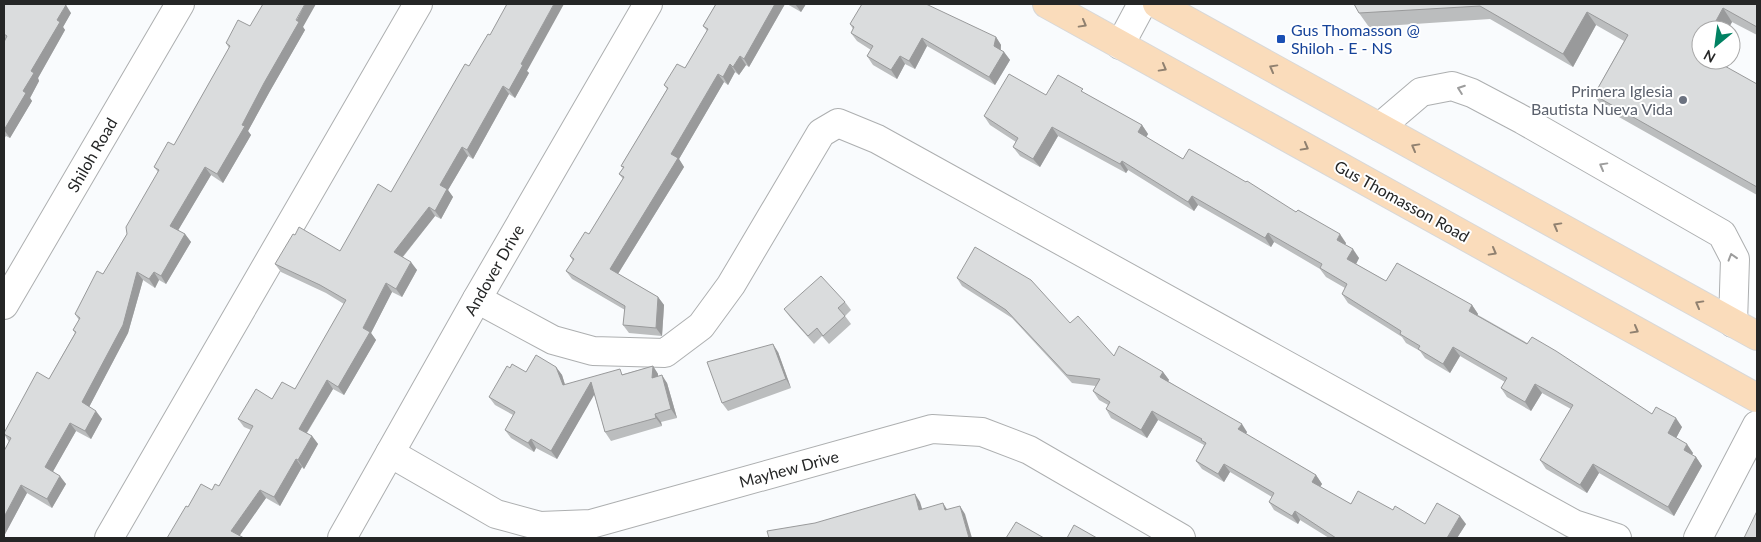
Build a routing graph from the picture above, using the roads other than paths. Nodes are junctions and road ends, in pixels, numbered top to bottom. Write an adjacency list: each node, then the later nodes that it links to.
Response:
1 (180, 4): 10 (street, Shiloh Road)
2 (418, 4): 17 (street)
3 (648, 4): 9 (street, Andover Drive)
4 (1046, 4): 7 (main road, Gus Thomasson Road, one-way to 7)
5 (1142, 4): 7 (street)
6 (1157, 4): 8 (main road, one-way to 6)
7 (1120, 45): 13 (main road, Gus Thomasson Road, one-way to 13)
8 (1380, 127): 11 (main road, one-way to 8); 11 (street, one-way to 8)
9 (477, 299): 15 (street, Andover Drive); 20 (street)
10 (4, 305)
11 (1733, 323): 12 (main road)
12 (1757, 336)
13 (1757, 398)
14 (1757, 425): 21 (street)
15 (390, 453): 16 (street, Mayhew Drive); 18 (street, Andover Drive)
16 (1154, 532): 19 (street, Mayhew Drive)
17 (109, 538)
18 (342, 538)
19 (1181, 538)
20 (1617, 538)
21 (1698, 538)

